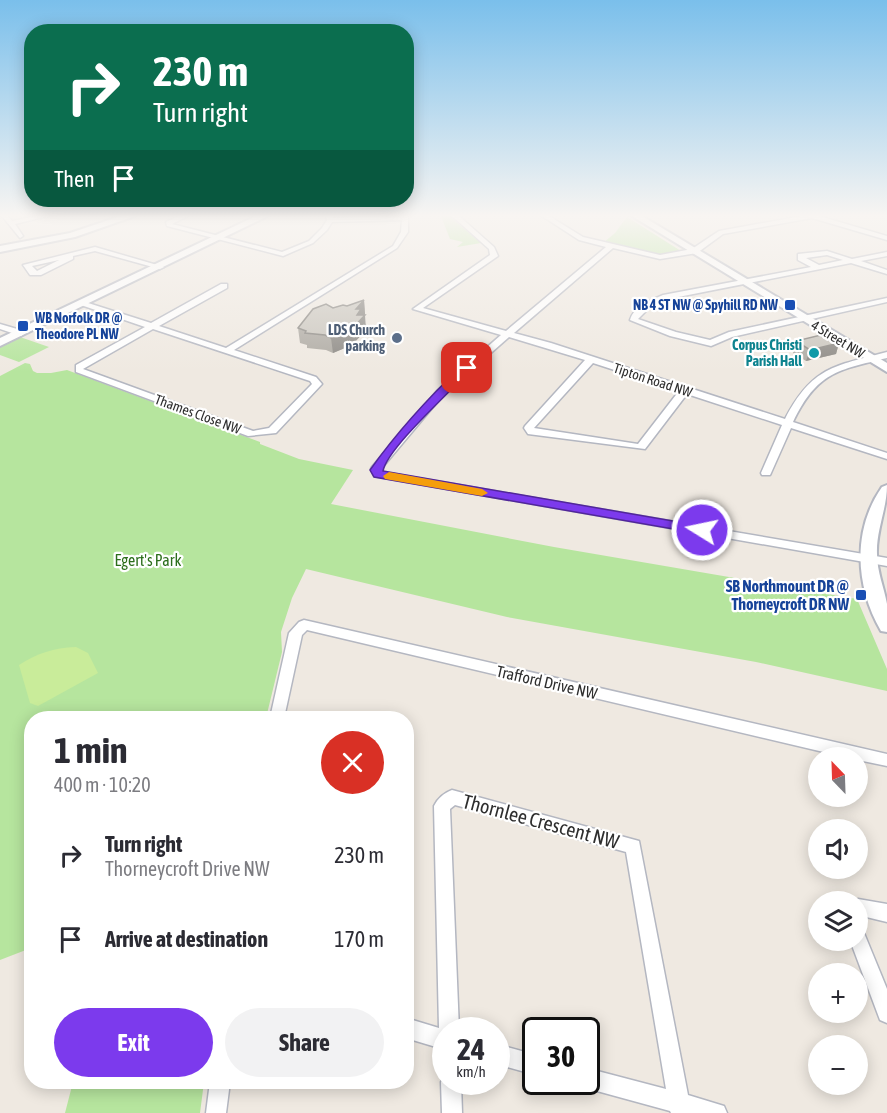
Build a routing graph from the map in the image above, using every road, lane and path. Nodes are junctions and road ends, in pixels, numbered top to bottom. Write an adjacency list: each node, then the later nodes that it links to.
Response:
1 (29, 268): 2 (street)
2 (48, 268)
3 (158, 268): 12 (main road)
4 (361, 268): 19 (street)
5 (477, 268): 17 (street, Tipton Road NW)
6 (585, 268): 17 (street)
7 (722, 268): 9 (main road, 4 Street NW)
8 (812, 268): 9 (street)
9 (745, 282): 13 (main road, 4 Street NW); 13 (street)
10 (224, 286): 15 (street)
11 (887, 300): 13 (street)
12 (82, 304): 15 (street, Thames Close NW); 16 (main road)
13 (803, 318): 21 (main road, 4 Street NW)
14 (0, 326): 16 (street)
15 (151, 326): 19 (street, Thames Close NW); 19 (street, Thames Close NW)
16 (21, 333): 18 (main road)
17 (508, 333): 22 (street, Tipton Road NW); 29 (street)
18 (0, 342)
19 (228, 351)
20 (887, 355): 21 (street)
21 (872, 359): 23 (main road, 4 Street NW); 25 (street)
22 (590, 360): 24 (street, Tipton Road NW); 24 (street)
23 (887, 368)
24 (684, 391): 25 (street, Tipton Road NW)
25 (789, 424): 26 (street, Tipton Road NW); 27 (street)
26 (887, 456)
27 (766, 473)
28 (887, 490): 29 (main road)
29 (868, 558): 30 (street); 31 (main road)
30 (887, 562)
31 (887, 626)
32 (279, 711): 33 (street, Trafford Drive NW)
33 (887, 760)
34 (868, 908): 35 (street)
35 (887, 913)
36 (863, 951): 37 (street)
37 (887, 1013)
38 (449, 1017): 44 (street, Thornlee Crescent NW)
39 (414, 1031): 40 (street)
40 (432, 1036)
41 (600, 1082): 44 (street)
42 (219, 1089): 45 (street)
43 (451, 1095): 46 (street)
44 (680, 1108): 47 (street)
45 (216, 1113)
46 (452, 1113)
47 (717, 1113)

